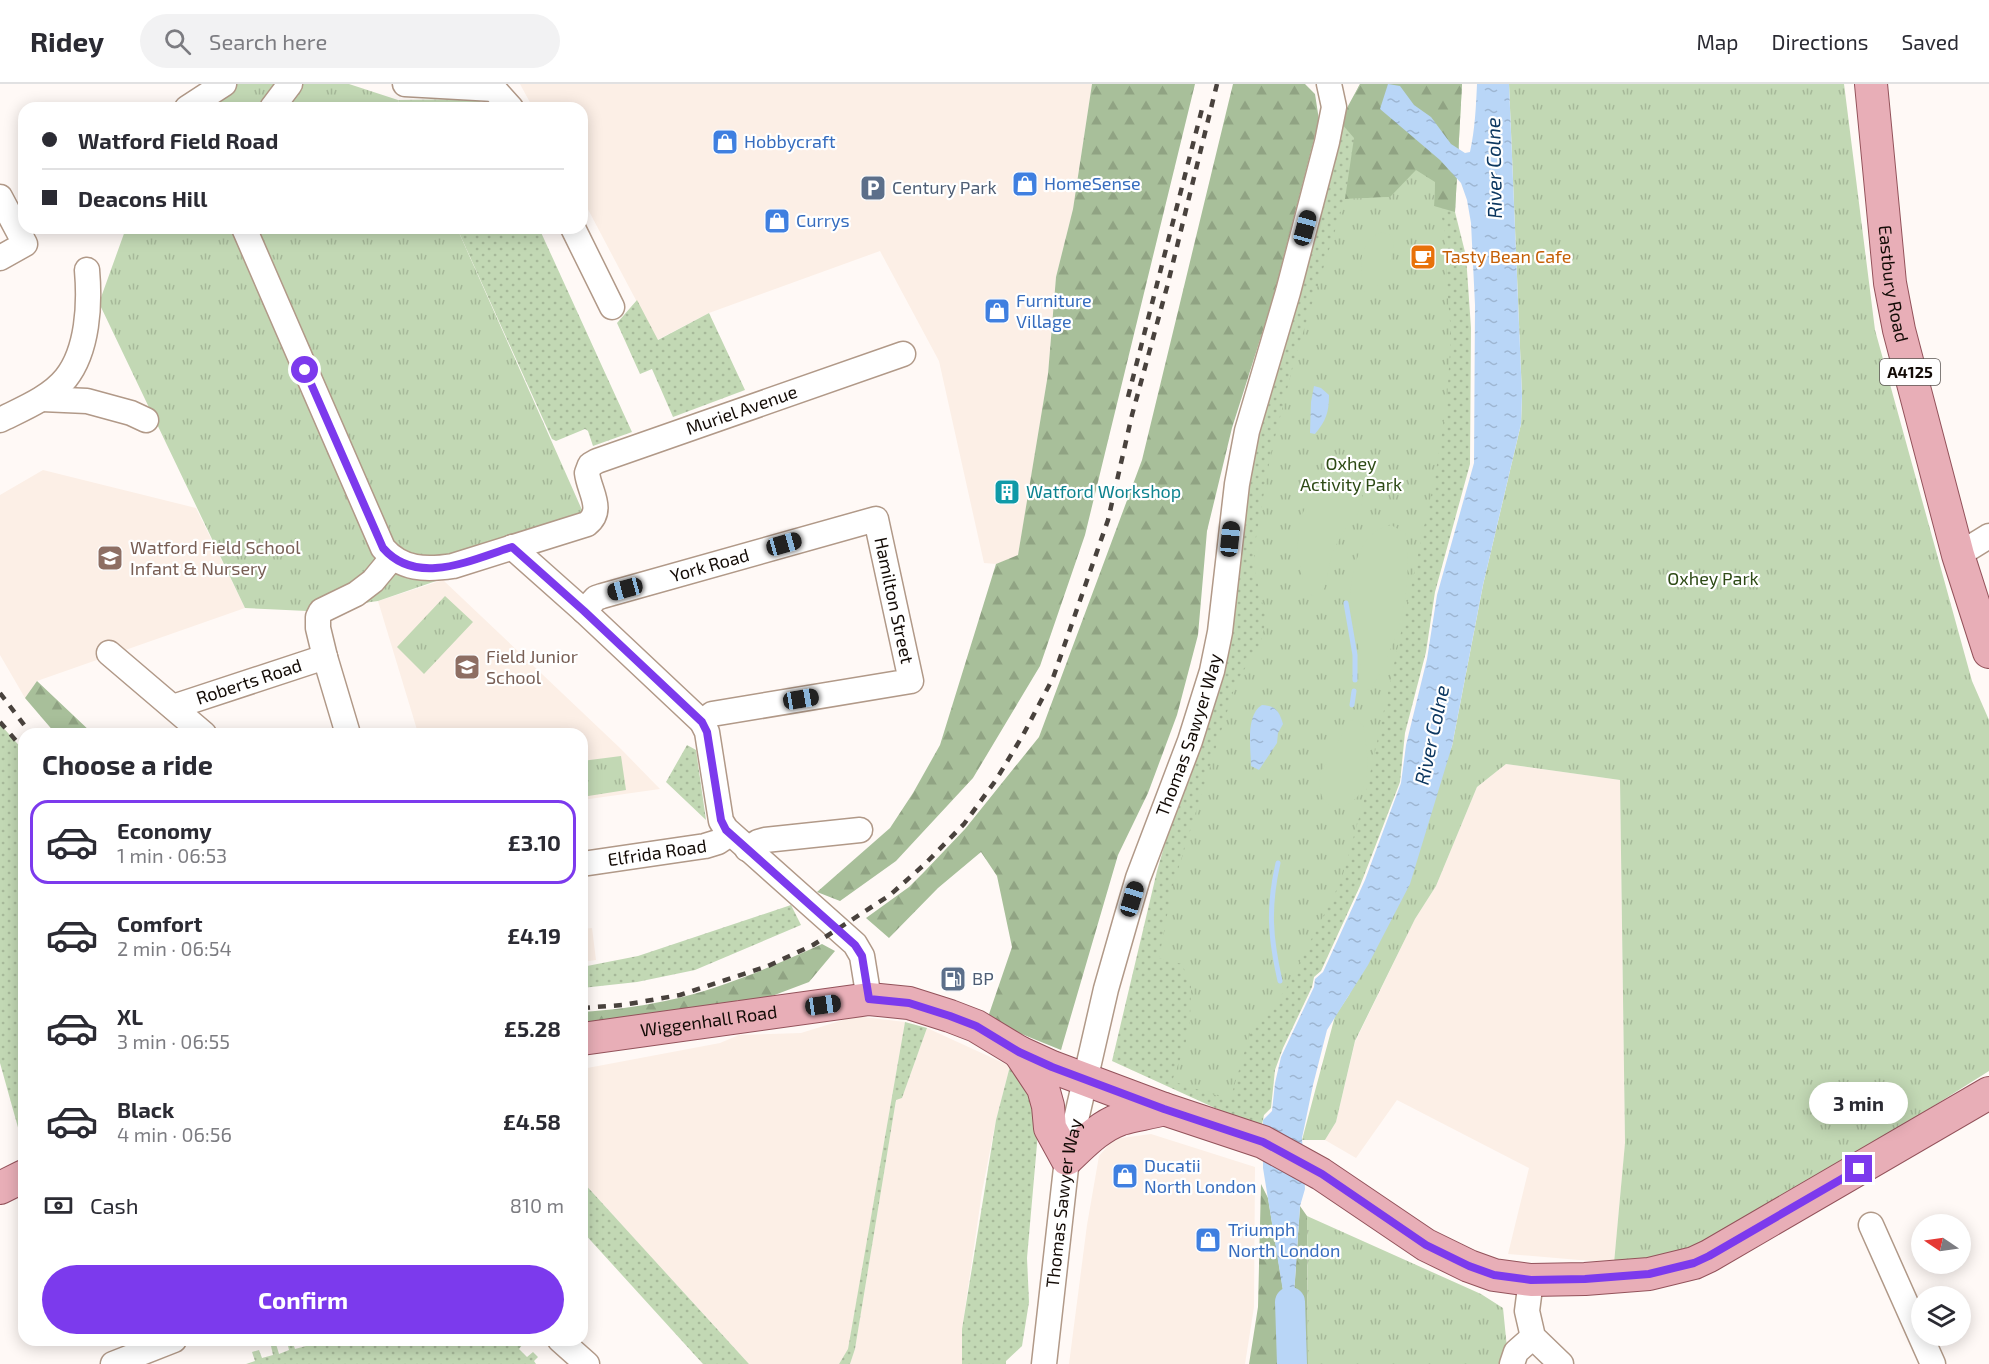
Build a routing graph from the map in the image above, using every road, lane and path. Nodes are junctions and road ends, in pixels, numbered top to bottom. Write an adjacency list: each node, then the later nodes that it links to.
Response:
1 (224, 84): 7 (street)
2 (288, 84): 8 (street)
3 (405, 84): 9 (street)
4 (1350, 84): 6 (street, Thomas Sawyer Way)
5 (1871, 84): 25 (main road, Eastbury Road / A4125)
6 (1332, 95): 41 (street, Thomas Sawyer Way)
7 (196, 102)
8 (276, 102)
9 (506, 102)
10 (0, 197): 11 (street)
11 (18, 231)
12 (20, 234): 15 (street)
13 (247, 234): 26 (street)
14 (576, 234): 17 (street)
15 (0, 258)
16 (87, 270): 19 (street)
17 (612, 307)
18 (903, 354): 24 (street, Muriel Avenue)
19 (42, 399): 20 (street); 21 (street)
20 (0, 420)
21 (146, 420)
22 (876, 519): 27 (street, York Road); 32 (street, Hamilton Street)
23 (1989, 536): 25 (street)
24 (512, 547): 26 (street); 27 (street)
25 (1958, 555): 28 (main road, Eastbury Road / A4125)
26 (392, 558): 30 (street)
27 (584, 611): 32 (street)
28 (1989, 652)
29 (109, 653): 31 (street)
30 (325, 657): 31 (street, Roberts Road); 34 (street)
31 (173, 707): 33 (street)
32 (702, 722): 36 (street)
33 (197, 728)
34 (346, 728)
35 (860, 830): 36 (street, Elfrida Road)
36 (738, 841): 37 (street, Elfrida Road); 38 (street)
37 (588, 863)
38 (869, 999): 39 (main road, Wiggenhall Road); 40 (main road, Wiggenhall Road)
39 (588, 1038)
40 (1019, 1052): 41 (main road, Wiggenhall Road); 44 (main road)
41 (1086, 1079): 43 (main road, Wiggenhall Road); 44 (street, Thomas Sawyer Way)
42 (1989, 1093): 48 (main road, Wiggenhall Road)
43 (1164, 1109): 44 (main road); 48 (main road, Wiggenhall Road)
44 (1067, 1159): 54 (street, Thomas Sawyer Way)
45 (18, 1179): 46 (main road)
46 (0, 1188)
47 (1871, 1225): 57 (street)
48 (1531, 1280): 49 (street)
49 (1533, 1337): 55 (street); 56 (street)
50 (159, 1346): 52 (street)
51 (568, 1346): 53 (street)
52 (113, 1364)
53 (587, 1364)
54 (1044, 1364)
55 (1512, 1364)
56 (1561, 1364)
57 (1933, 1364)

